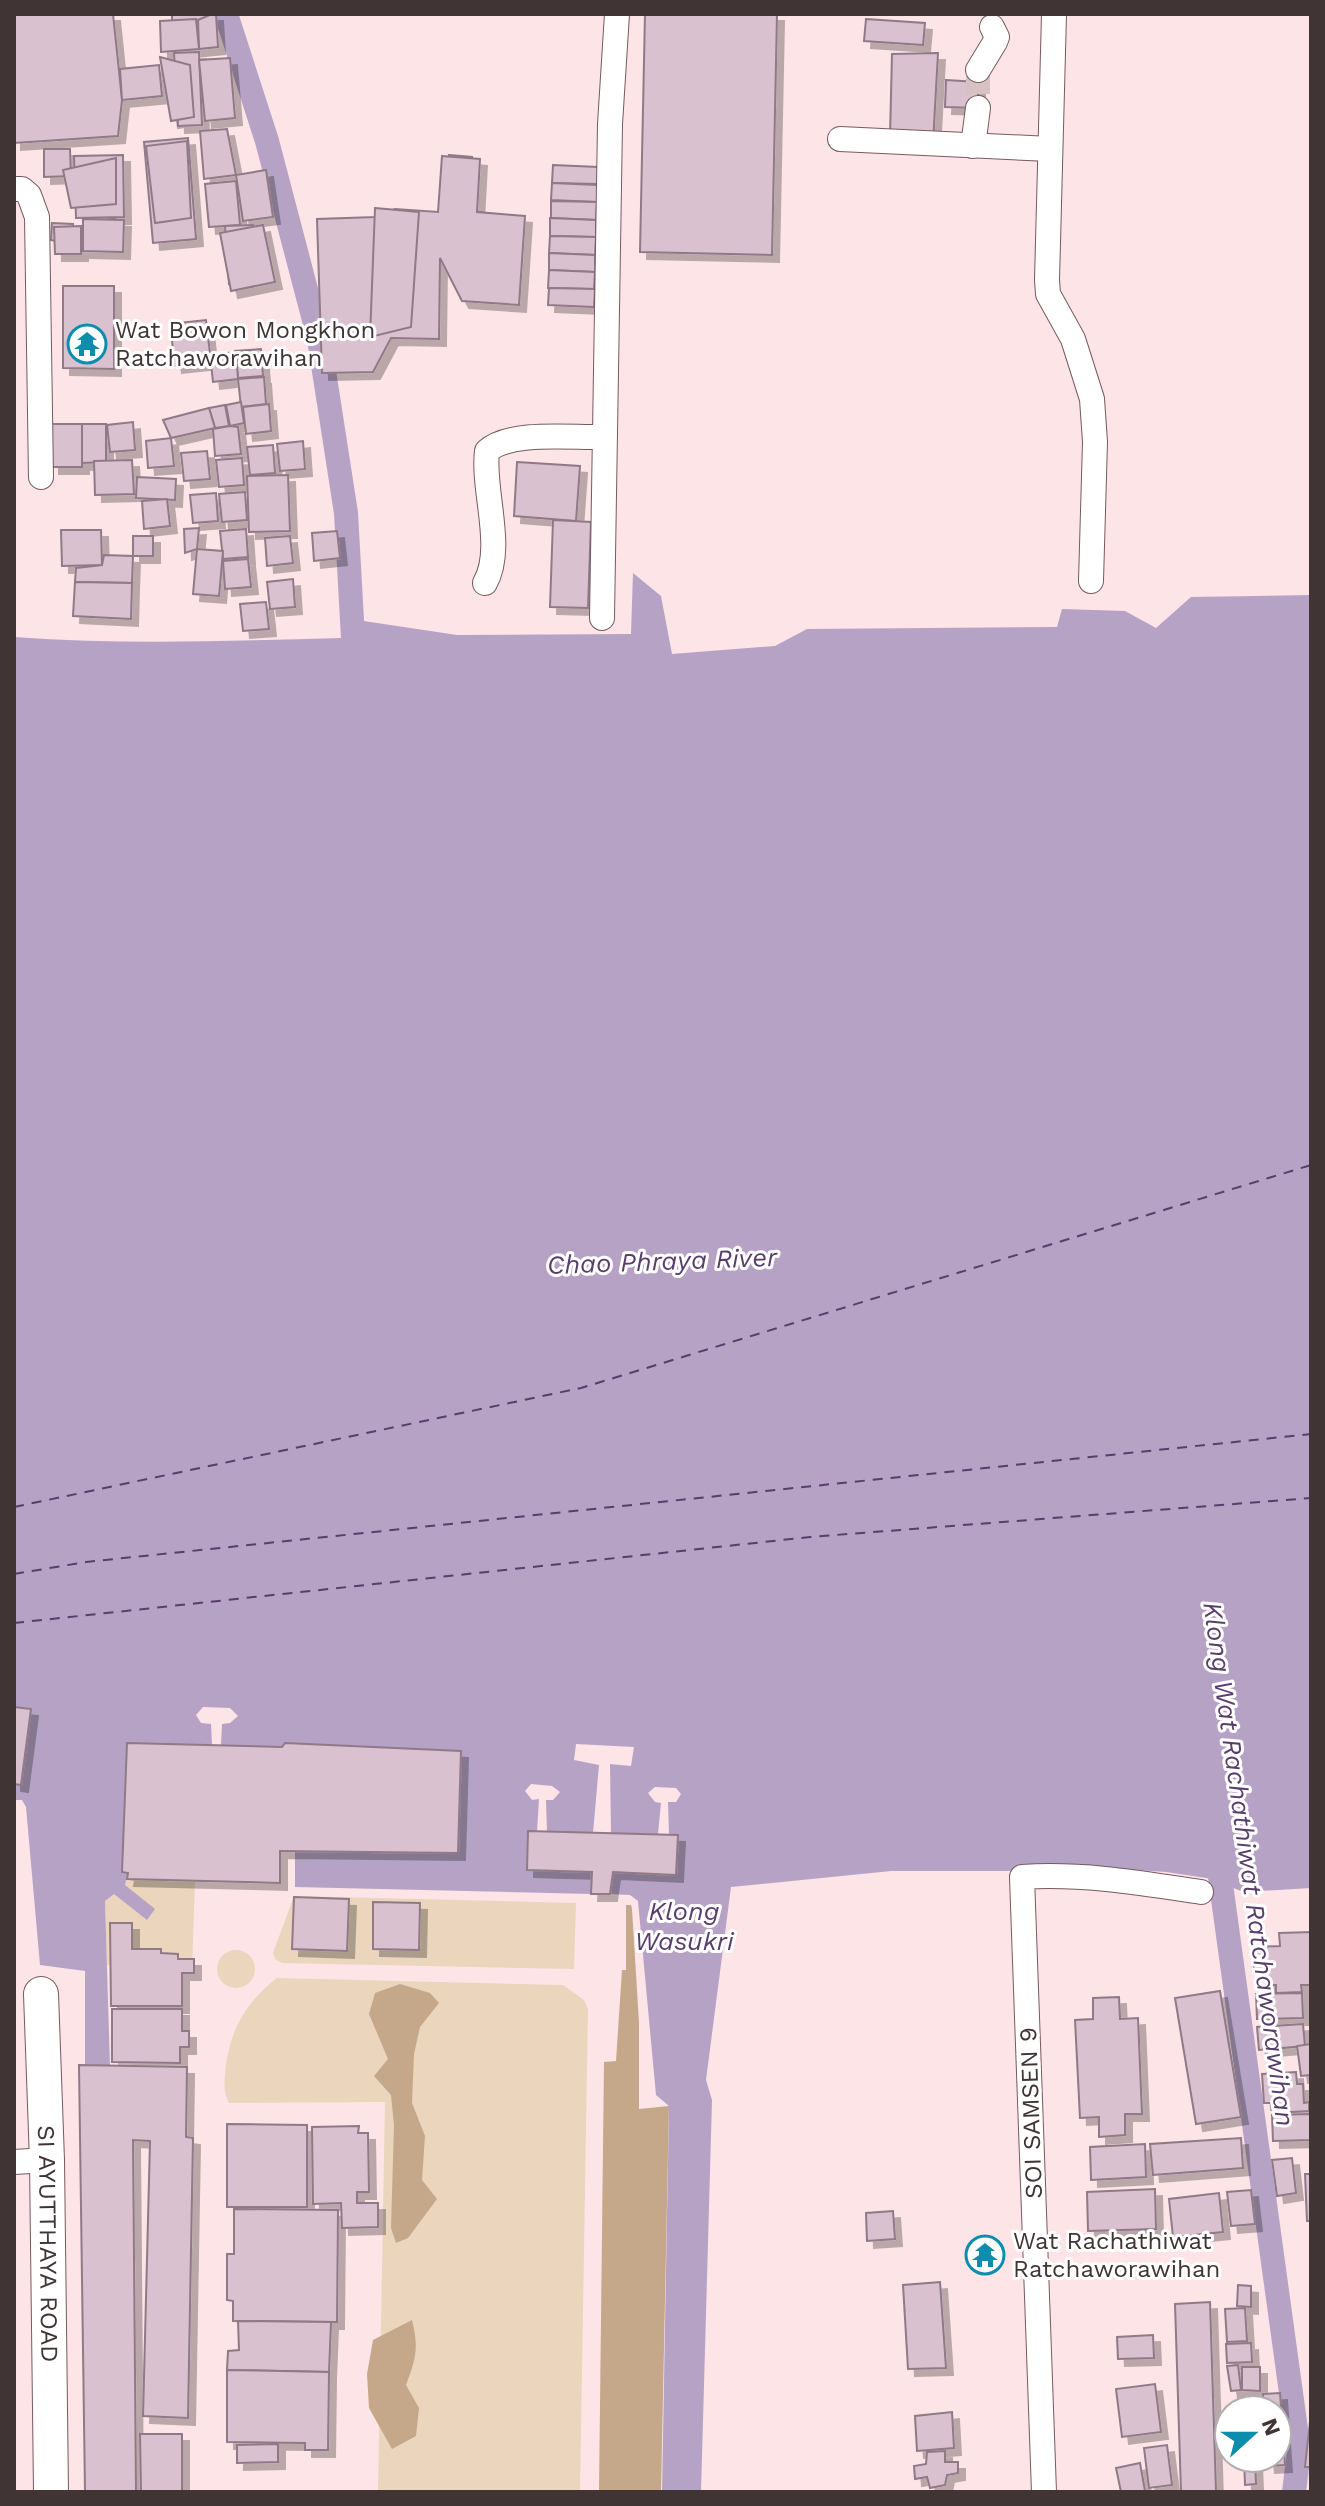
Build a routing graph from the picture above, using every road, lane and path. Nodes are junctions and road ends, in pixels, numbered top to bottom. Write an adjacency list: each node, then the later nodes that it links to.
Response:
1 (617, 14): 10 (street)
2 (1054, 14): 8 (street)
3 (992, 27): 4 (street)
4 (978, 70)
5 (978, 108): 7 (street)
6 (840, 139): 7 (street)
7 (973, 146): 8 (street)
8 (1050, 149): 12 (street)
9 (14, 189): 11 (street)
10 (604, 437): 13 (street); 14 (street)
11 (41, 477)
12 (1091, 581)
13 (485, 583)
14 (602, 618)
15 (1201, 1892): 19 (street, SOI SAMSEN 9)
16 (41, 1994): 17 (street, SI AYUTTHAYA ROAD)
17 (31, 2161): 18 (street, SI AYUTTHAYA ROAD)
18 (51, 2492)
19 (1044, 2492)

